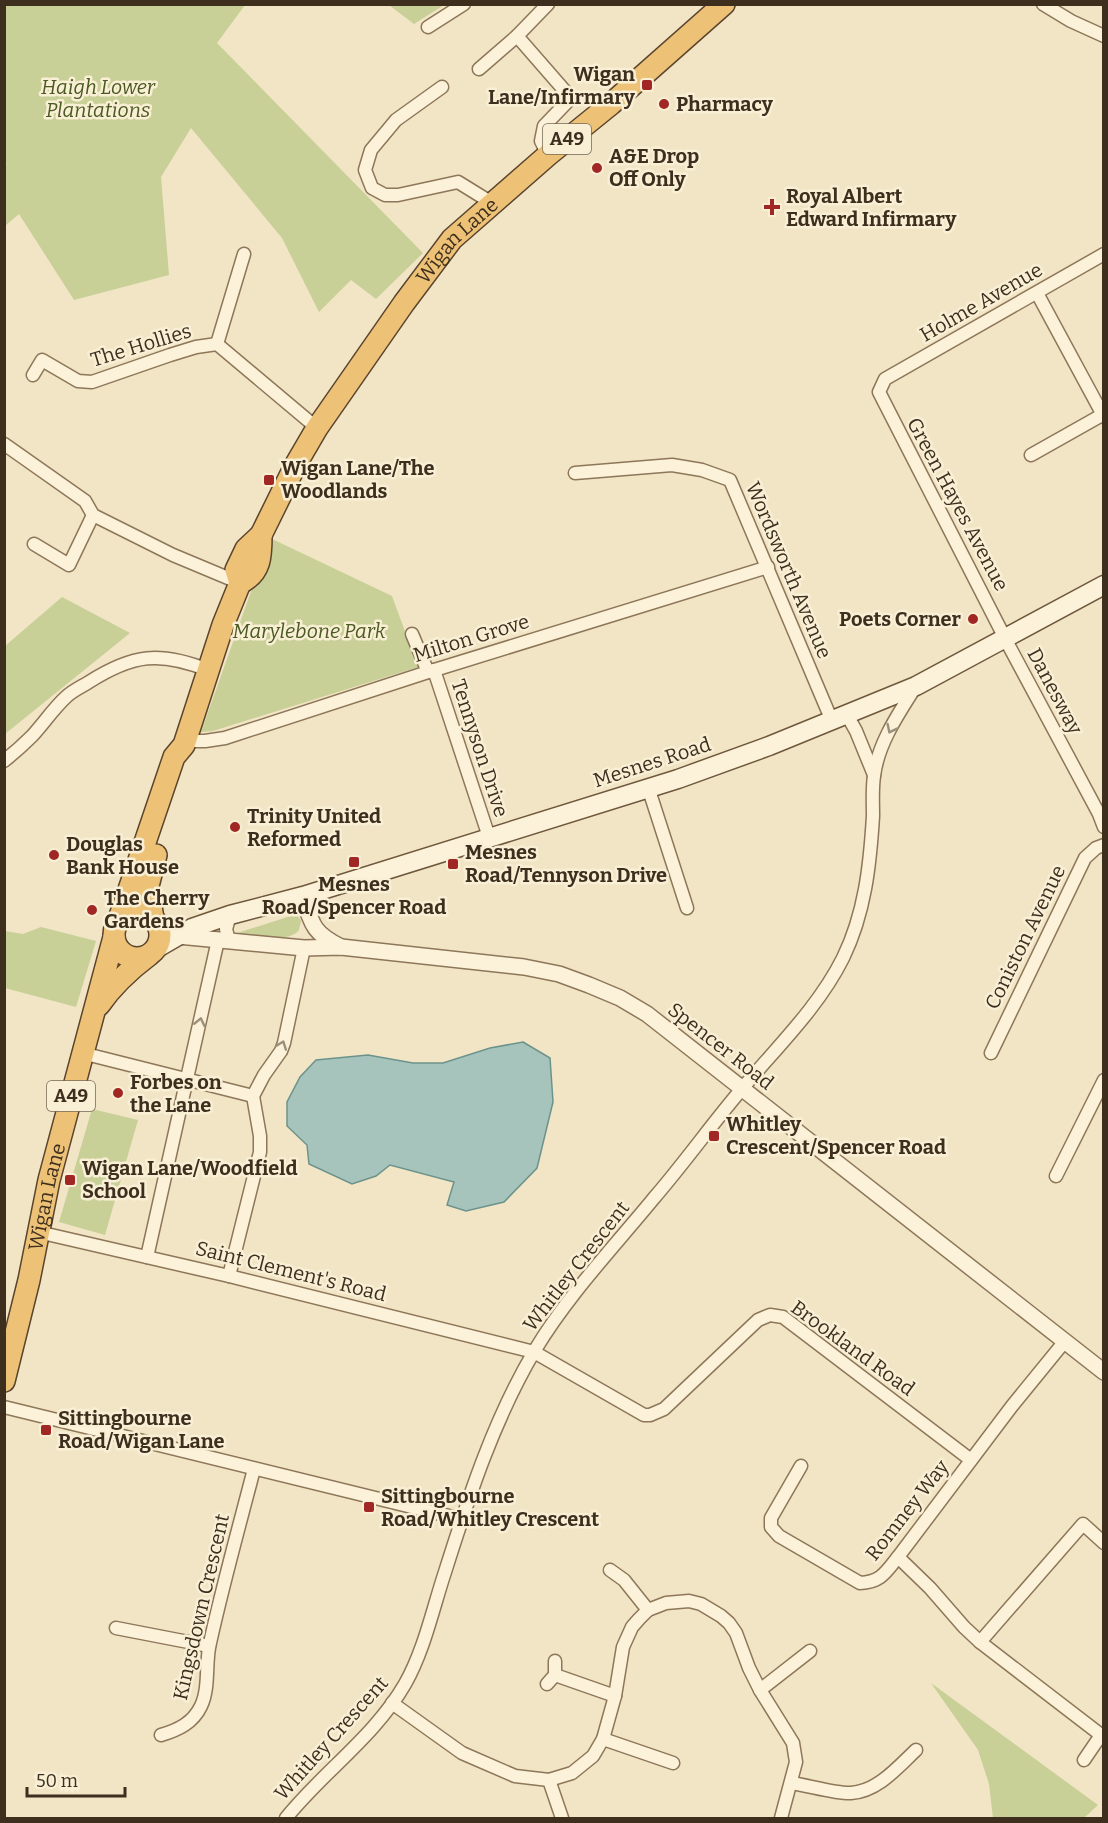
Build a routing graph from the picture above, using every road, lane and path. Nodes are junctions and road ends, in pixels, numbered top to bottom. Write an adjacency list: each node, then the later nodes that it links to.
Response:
1 (464, 4): 5 (street)
2 (548, 4): 6 (street)
3 (724, 4): 10 (highway, Wigan Lane / A49)
4 (1043, 4): 7 (street)
5 (428, 27)
6 (517, 36): 8 (street); 10 (street)
7 (1104, 36)
8 (479, 69)
9 (442, 87): 11 (street)
10 (548, 155): 11 (highway, Wigan Lane / A49)
11 (492, 203): 19 (highway, Wigan Lane / A49)
12 (244, 254): 15 (street)
13 (1104, 254): 14 (street, Holme Avenue)
14 (1037, 293): 17 (street, Holme Avenue); 18 (street)
15 (217, 344): 16 (street, The Hollies); 19 (street, The Hollies)
16 (33, 375)
17 (880, 387): 29 (street, Green Hayes Avenue)
18 (1102, 413): 21 (street)
19 (317, 428): 26 (highway, Wigan Lane / A49)
20 (4, 444): 23 (street)
21 (1031, 454)
22 (575, 473): 25 (street, Wordsworth Avenue)
23 (93, 515): 24 (street); 26 (street)
24 (34, 544)
25 (768, 567): 31 (street, Milton Grove); 33 (street, Wordsworth Avenue)
26 (240, 583): 30 (highway, Wigan Lane / A49)
27 (1104, 585): 29 (main road, Mesnes Road)
28 (412, 634): 31 (street, Tennyson Drive)
29 (1005, 638): 32 (main road, Mesnes Road); 38 (street, Danesway)
30 (208, 670): 34 (highway, Wigan Lane / A49); 35 (street)
31 (431, 671): 34 (street, Milton Grove); 39 (street, Tennyson Drive)
32 (916, 686): 33 (main road, Mesnes Road); 36 (street, Whitley Crescent, one-way to 36)
33 (840, 718): 36 (street, Whitley Crescent); 37 (main road, Mesnes Road)
34 (185, 743): 44 (highway, Wigan Lane / A49); 46 (highway, Wigan Lane / A49)
35 (4, 761)
36 (874, 775): 57 (street, Whitley Crescent)
37 (648, 787): 39 (main road, Mesnes Road); 42 (street)
38 (1104, 827)
39 (489, 837): 41 (main road, Mesnes Road)
40 (1104, 845): 54 (street, Coniston Avenue)
41 (303, 896): 43 (main road, Mesnes Road); 45 (street, Spencer Road)
42 (687, 908)
43 (230, 915): 47 (main road, Mesnes Road); 48 (street)
44 (153, 919): 46 (highway); 47 (main road, Mesnes Road); 51 (highway, A49)
45 (311, 921): 49 (street, Spencer Road); 50 (street)
46 (116, 929): 51 (highway); 52 (highway, Wigan Lane / A49)
47 (185, 932): 48 (street, Spencer Road); 51 (main road, Mesnes Road)
48 (223, 940): 50 (street, Spencer Road); 55 (street, one-way to 48)
49 (341, 947): 50 (street, Spencer Road); 57 (street, Spencer Road)
50 (304, 948): 58 (street, one-way to 50)
51 (152, 952): 52 (highway, Wigan Lane / A49)
52 (94, 1013): 53 (highway, Wigan Lane / A49)
53 (82, 1053): 55 (street); 60 (highway, Wigan Lane / A49)
54 (991, 1053)
55 (187, 1079): 58 (street); 61 (street)
56 (1104, 1080): 59 (street)
57 (742, 1089): 63 (street, Spencer Road); 64 (street, Whitley Crescent)
58 (253, 1096): 62 (street)
59 (1056, 1176)
60 (38, 1232): 61 (street, Saint Clement's Road); 65 (highway, Wigan Lane / A49)
61 (147, 1257): 62 (street, Saint Clement's Road)
62 (229, 1276): 64 (street, Saint Clement's Road)
63 (1065, 1341): 66 (street, Spencer Road); 69 (street, Romney Way)
64 (534, 1352): 69 (street, Brookland Road); 72 (street, Whitley Crescent)
65 (7, 1356): 67 (highway, Wigan Lane / A49)
66 (1104, 1372)
67 (4, 1381)
68 (4, 1407): 71 (street)
69 (971, 1460): 74 (street, Romney Way)
70 (801, 1466): 74 (street, Romney Way)
71 (254, 1469): 72 (street); 79 (street, Kingsdown Crescent)
72 (461, 1519): 84 (street, Whitley Crescent)
73 (1104, 1543): 78 (street)
74 (898, 1557): 78 (street)
75 (607, 1567): 76 (street)
76 (648, 1610): 82 (street); 83 (street)
77 (116, 1628): 79 (street)
78 (980, 1642): 85 (street)
79 (209, 1646): 86 (street, Kingsdown Crescent)
80 (810, 1651): 82 (street)
81 (555, 1661): 83 (street)
82 (760, 1690): 92 (street)
83 (615, 1696): 87 (street)
84 (392, 1703): 91 (street); 93 (street, Whitley Crescent)
85 (1102, 1733): 89 (street)
86 (161, 1735)
87 (603, 1738): 90 (street); 91 (street)
88 (916, 1750): 92 (street)
89 (1084, 1760)
90 (673, 1763)
91 (549, 1780): 94 (street)
92 (791, 1783): 95 (street)
93 (286, 1818)
94 (561, 1818)
95 (782, 1818)

